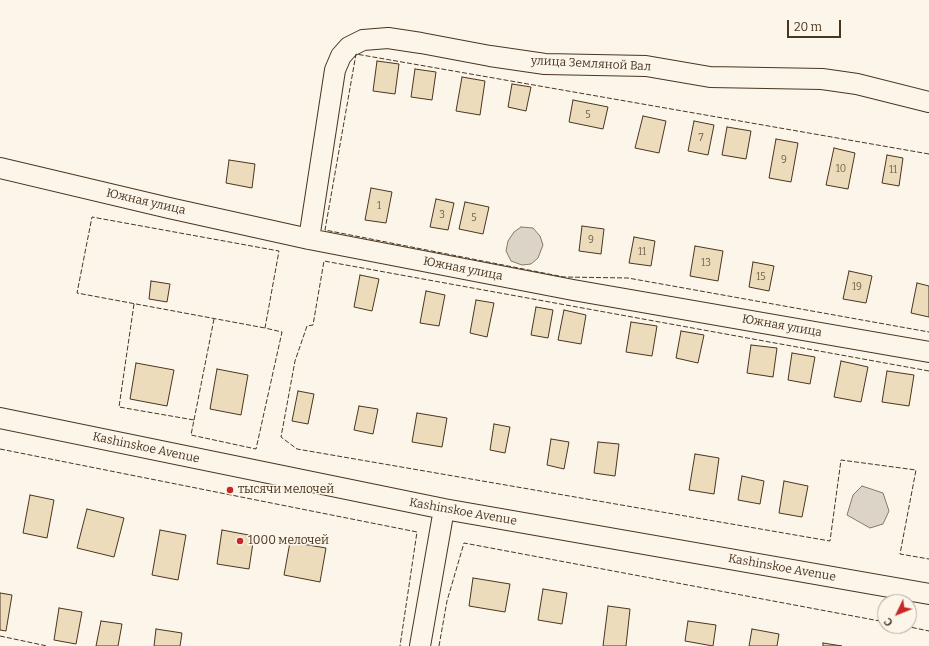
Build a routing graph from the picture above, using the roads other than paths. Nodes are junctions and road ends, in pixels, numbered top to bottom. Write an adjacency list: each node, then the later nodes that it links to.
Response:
1 (929, 102): 3 (street, улица Земляной Вал)
2 (0, 168): 3 (street, Южная улица)
3 (309, 239): 4 (street, Южная улица)
4 (929, 352)
5 (0, 418): 6 (street, Kashinskoe Avenue)
6 (444, 509): 7 (street, Kashinskoe Avenue); 8 (street)
7 (929, 594)
8 (420, 646)

